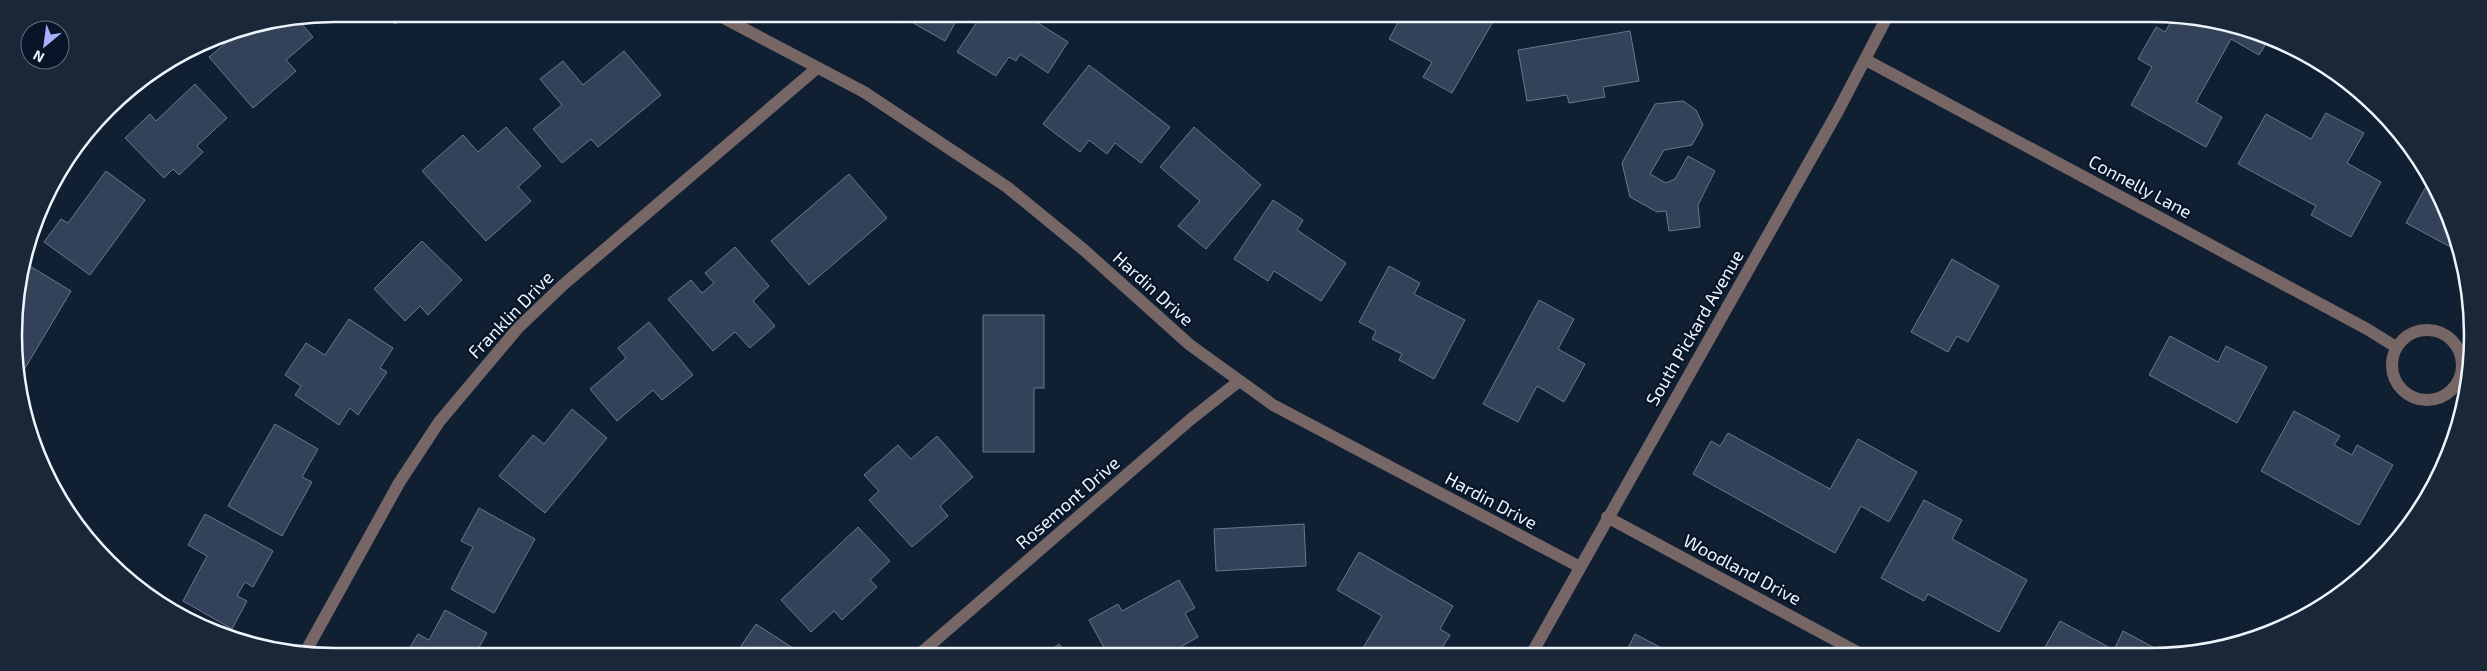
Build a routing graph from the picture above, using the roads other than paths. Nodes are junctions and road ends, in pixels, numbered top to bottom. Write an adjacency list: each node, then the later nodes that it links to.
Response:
1 (731, 22): 4 (street, Hardin Drive)
2 (1885, 22): 3 (street, South Pickard Avenue)
3 (1866, 60): 5 (street, Connelly Lane); 7 (street, South Pickard Avenue)
4 (817, 68): 6 (street, Hardin Drive); 9 (street, Franklin Drive)
5 (2396, 347): 5 (street)
6 (1238, 382): 8 (street, Hardin Drive); 10 (street, Rosemont Drive)
7 (1607, 517): 8 (street, South Pickard Avenue); 12 (street, Woodland Drive)
8 (1580, 567): 11 (street, South Pickard Avenue)
9 (308, 647)
10 (927, 648)
11 (1535, 648)
12 (1850, 648)

